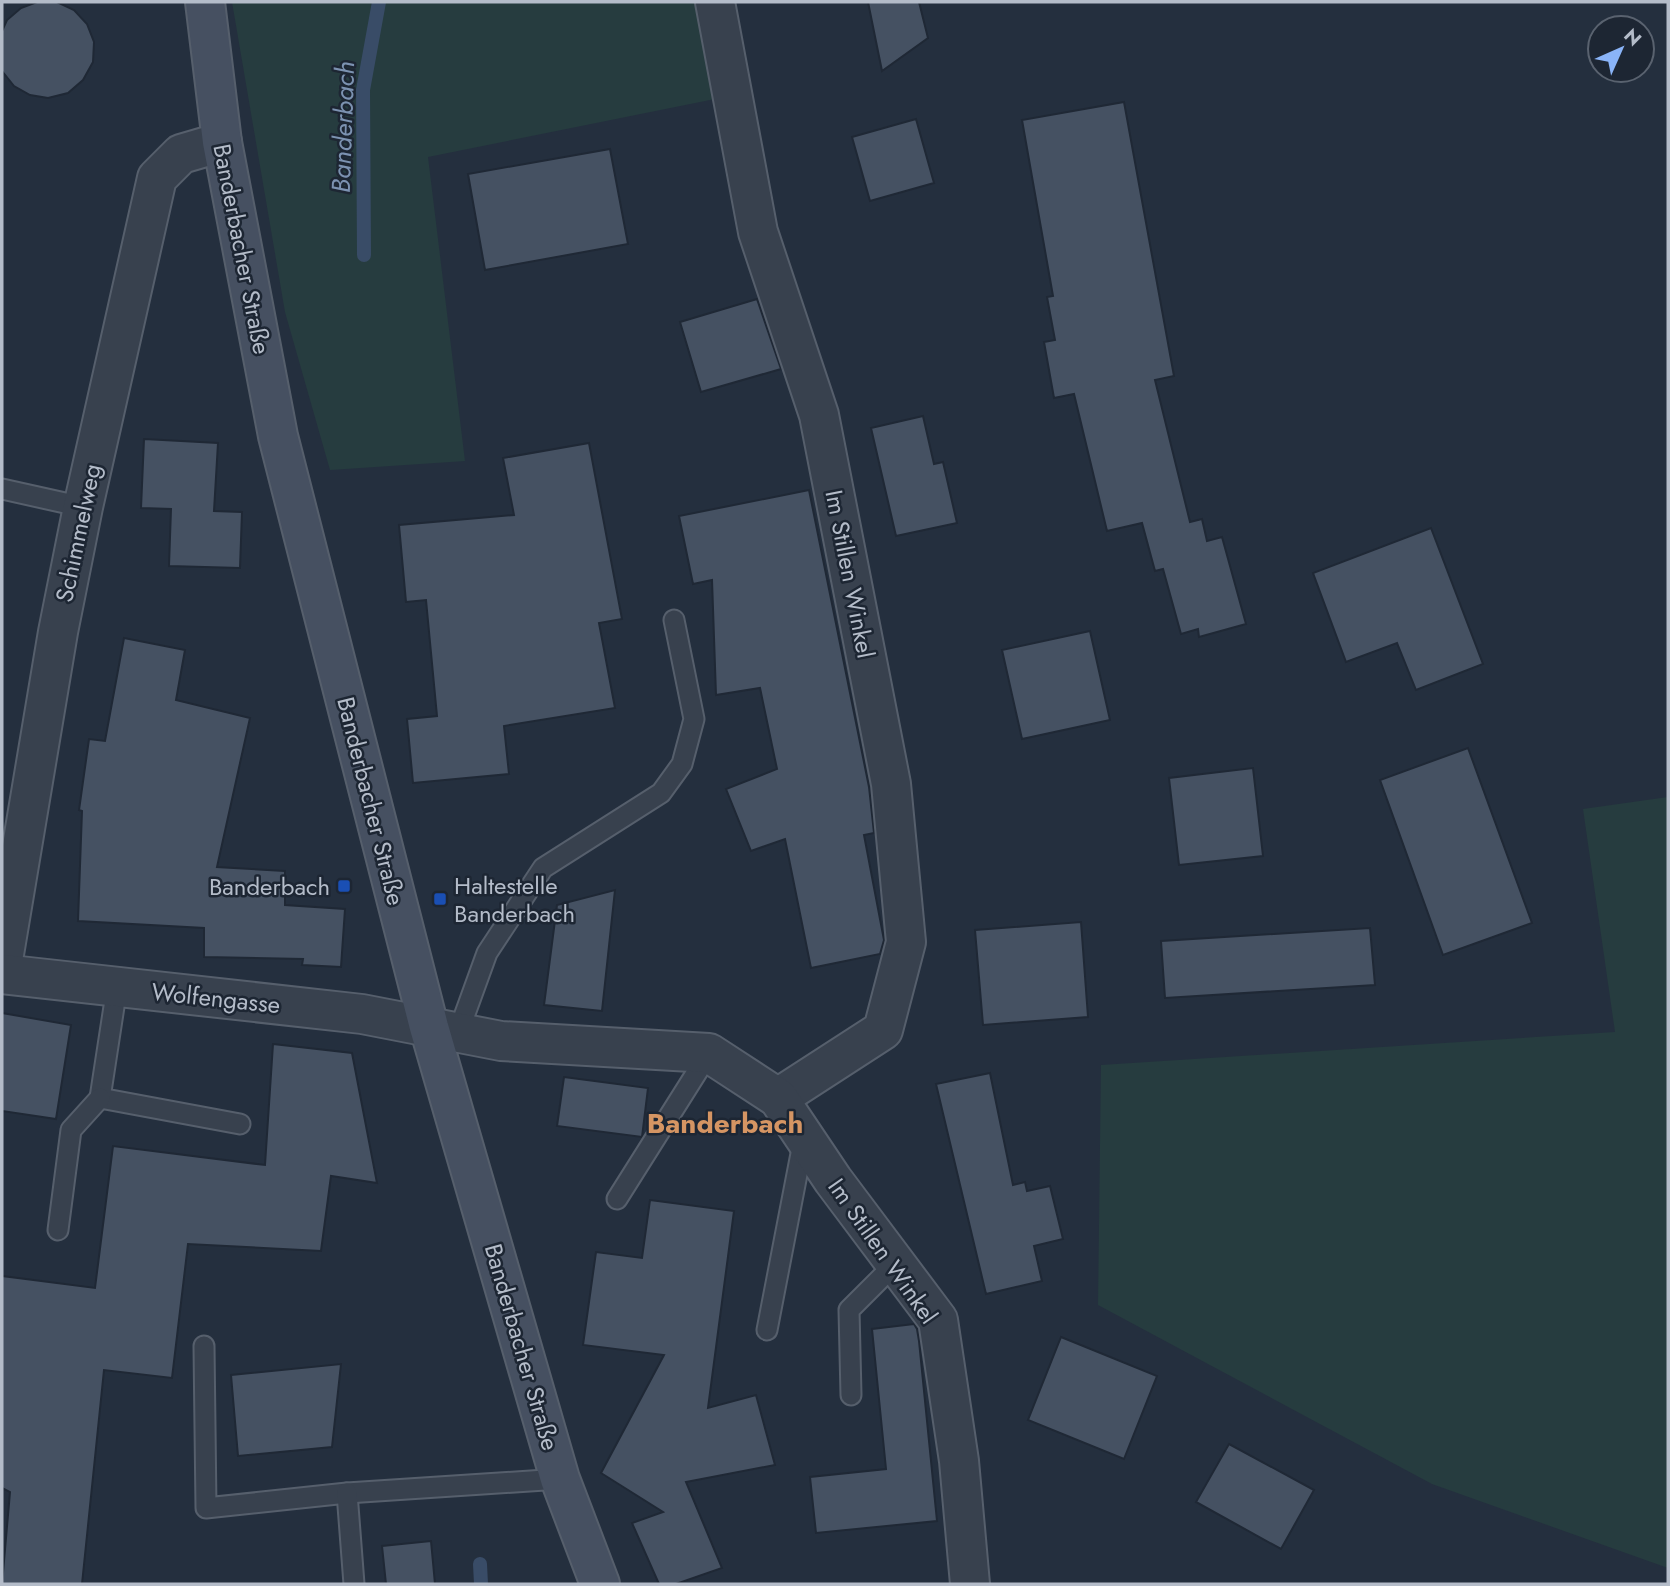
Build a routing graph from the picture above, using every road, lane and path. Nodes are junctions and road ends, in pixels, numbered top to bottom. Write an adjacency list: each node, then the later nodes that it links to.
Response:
1 (205, 2): 3 (street, Banderbacher Straße)
2 (715, 2): 13 (street, Im Stillen Winkel)
3 (222, 142): 5 (street, Schimmelweg); 10 (street, Banderbacher Straße)
4 (2, 489): 5 (lane)
5 (83, 507): 7 (street, Schimmelweg)
6 (674, 620): 10 (lane)
7 (2, 966)
8 (2, 974): 9 (street, Wolfengasse)
9 (117, 987): 10 (street, Wolfengasse); 12 (lane)
10 (443, 1030): 11 (street, Im Stillen Winkel); 22 (street, Banderbacher Straße)
11 (709, 1053): 13 (street, Im Stillen Winkel); 16 (lane)
12 (100, 1098): 14 (lane); 17 (lane)
13 (778, 1098): 15 (street, Im Stillen Winkel)
14 (240, 1124)
15 (804, 1137): 18 (street, Im Stillen Winkel); 19 (lane)
16 (617, 1199)
17 (58, 1230)
18 (895, 1264): 21 (lane); 26 (street, Im Stillen Winkel)
19 (766, 1329)
20 (204, 1346): 23 (lane)
21 (851, 1395)
22 (561, 1479): 23 (lane); 25 (street, Banderbacher Straße)
23 (347, 1493): 24 (lane)
24 (354, 1584)
25 (600, 1584)
26 (970, 1584)

